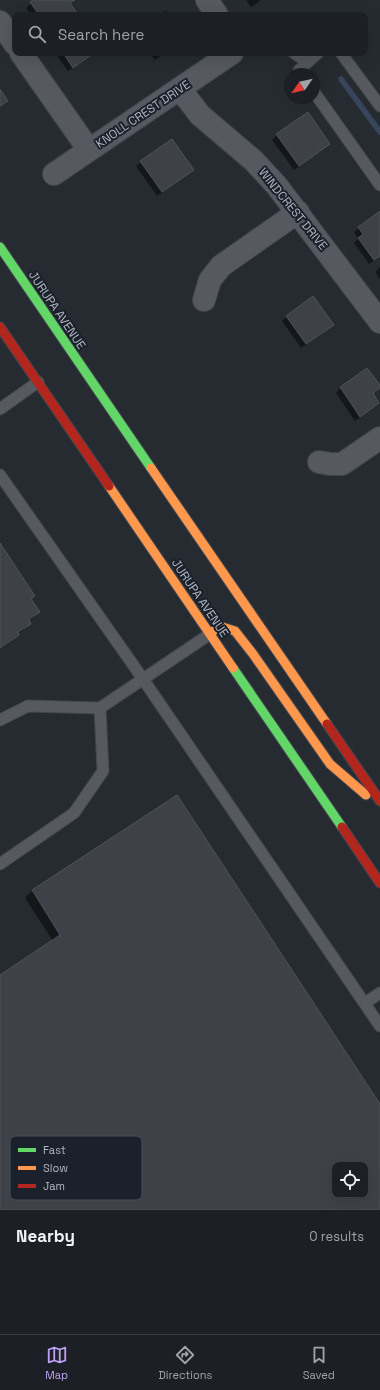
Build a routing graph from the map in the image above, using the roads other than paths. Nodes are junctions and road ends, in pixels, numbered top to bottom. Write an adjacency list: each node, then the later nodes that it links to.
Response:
1 (207, 0): 2 (street)
2 (215, 12)
3 (0, 22): 4 (street)
4 (12, 40)
5 (24, 56): 15 (street)
6 (228, 56): 12 (street, KNOLL CREST DRIVE)
7 (298, 56): 10 (lane)
8 (314, 56): 10 (lane)
9 (344, 56): 14 (lane)
10 (307, 62): 11 (lane)
11 (301, 68)
12 (180, 89): 15 (street, KNOLL CREST DRIVE); 18 (street, WINDCREST DRIVE)
13 (320, 100): 17 (lane)
14 (380, 106)
15 (89, 150): 16 (street, KNOLL CREST DRIVE)
16 (54, 174)
17 (380, 185)
18 (298, 212): 20 (street); 21 (street, WINDCREST DRIVE)
19 (0, 247): 32 (main road, JURUPA AVENUE)
20 (204, 300)
21 (380, 322)
22 (0, 327): 23 (main road, JURUPA AVENUE)
23 (38, 382): 24 (lane); 28 (main road, JURUPA AVENUE)
24 (0, 409)
25 (380, 438): 26 (street)
26 (319, 462)
27 (0, 474): 29 (lane)
28 (210, 634): 29 (lane); 33 (main road); 35 (main road, JURUPA AVENUE)
29 (143, 679): 30 (lane); 37 (lane)
30 (100, 708): 31 (lane); 34 (lane)
31 (0, 720)
32 (380, 801)
33 (380, 807)
34 (0, 864)
35 (380, 883)
36 (380, 993): 37 (lane)
37 (365, 1003): 38 (lane)
38 (380, 1026)

